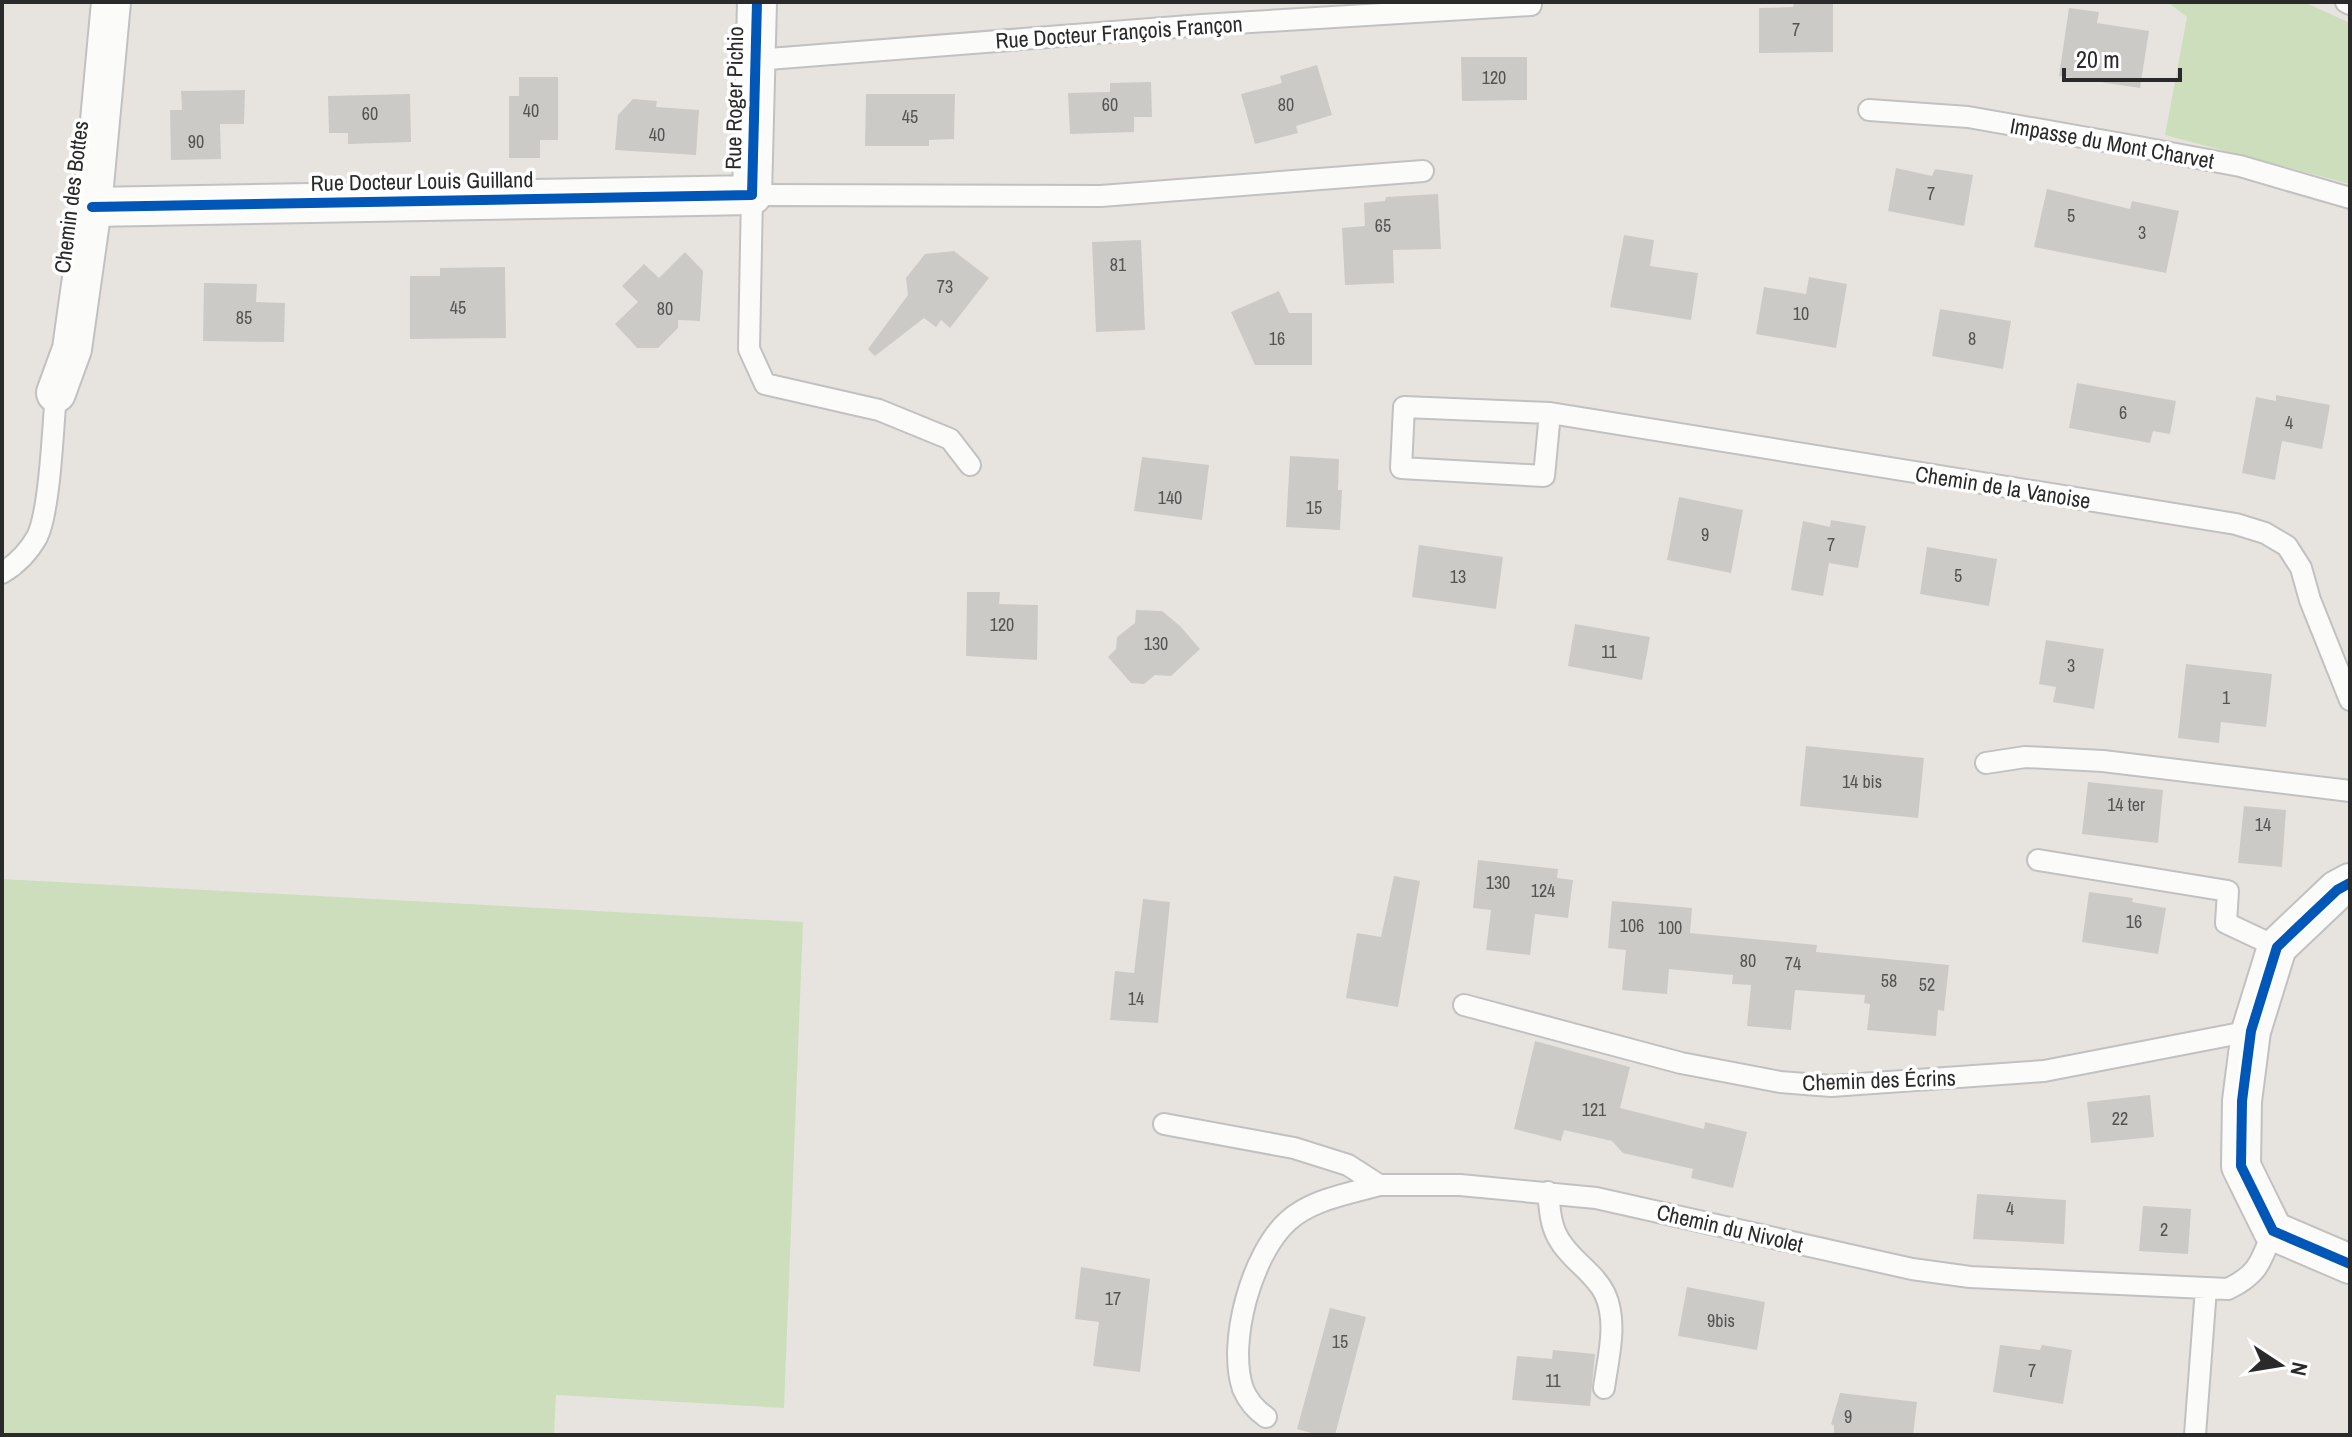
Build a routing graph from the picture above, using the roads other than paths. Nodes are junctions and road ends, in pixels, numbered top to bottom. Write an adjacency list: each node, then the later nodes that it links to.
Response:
1 (111, 2): 9 (street, Chemin des Bottes)
2 (757, 2): 4 (street, Rue Roger Pichio)
3 (1531, 5): 4 (lane, Rue Docteur François Françon)
4 (755, 60): 7 (street, Rue Roger Pichio)
5 (1869, 110): 8 (lane, Impasse du Mont Charvet)
6 (1423, 171): 7 (lane)
7 (752, 195): 9 (street, Rue Docteur Louis Guilland); 12 (lane, Rue Roger Pichio)
8 (2350, 198)
9 (92, 207): 10 (street, Chemin des Bottes)
10 (56, 393): 13 (lane, Chemin des Bottes)
11 (1550, 413): 11 (lane, Chemin de la Vanoise); 14 (lane, Chemin de la Vanoise)
12 (970, 465)
13 (2, 573)
14 (2350, 700)
15 (1986, 763): 16 (lane)
16 (2350, 791)
17 (2038, 860): 19 (lane)
18 (2350, 883): 19 (street)
19 (2277, 947): 21 (street)
20 (1464, 1005): 21 (lane, Chemin des Écrins)
21 (2251, 1031): 25 (street)
22 (1164, 1124): 23 (lane)
23 (1379, 1185): 24 (lane, Chemin du Nivolet); 29 (lane, Chemin du Nivolet)
24 (1548, 1192): 27 (lane, Chemin du Nivolet); 28 (lane)
25 (2273, 1231): 26 (street); 27 (lane, Chemin du Nivolet)
26 (2350, 1264)
27 (2206, 1288): 30 (lane)
28 (1604, 1388)
29 (1266, 1417)
30 (2195, 1435)

